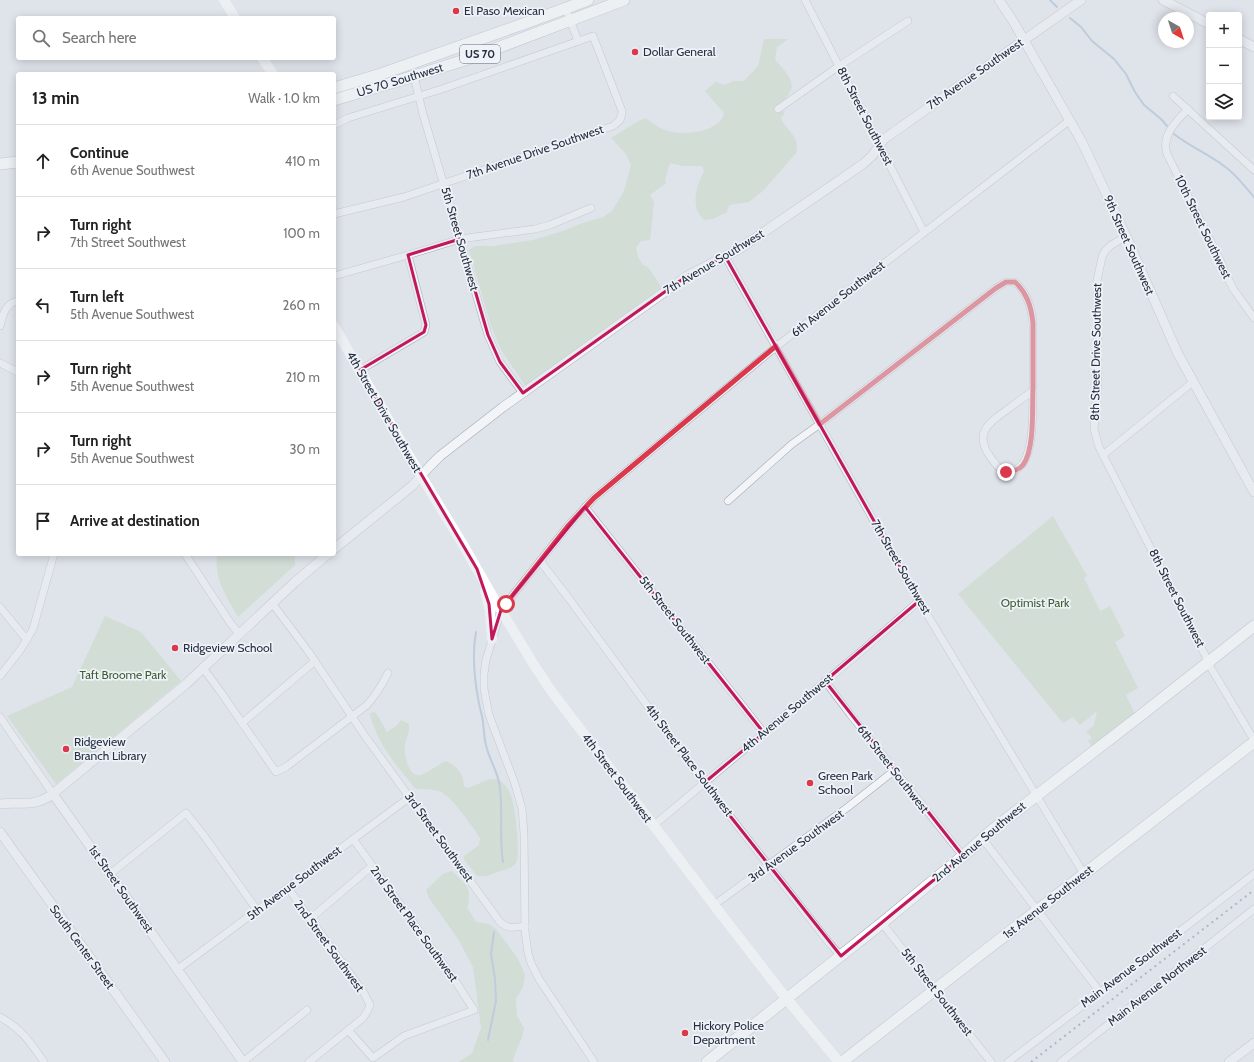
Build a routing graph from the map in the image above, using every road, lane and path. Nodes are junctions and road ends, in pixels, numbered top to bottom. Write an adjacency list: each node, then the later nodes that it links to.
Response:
1 (224, 0): 9 (main road)
2 (588, 0): 8 (main road, US 70 Southwest / US 70)
3 (624, 0): 10 (main road, US 70 Southwest / US 70)
4 (804, 0): 18 (street, 8th Street Southwest)
5 (1000, 0): 14 (street, 9th Street Southwest)
6 (1081, 0): 14 (street, 7th Avenue Southwest)
7 (1163, 0): 12 (street)
8 (566, 9): 10 (street); 21 (main road, US 70 Southwest / US 70)
9 (234, 16)
10 (571, 20): 13 (street); 20 (main road, US 70 Southwest / US 70)
11 (908, 21): 18 (street)
12 (1206, 22)
13 (578, 40): 23 (street); 33 (street, 7th Avenue Drive Southwest)
14 (1024, 40): 27 (street, 9th Street Southwest); 29 (street, 7th Avenue Southwest)
15 (1242, 41): 16 (street)
16 (1254, 47)
17 (263, 60): 19 (main road)
18 (839, 66): 25 (street); 29 (street, 8th Street Southwest)
19 (272, 72)
20 (414, 76): 23 (street, 5th Street Southwest); 24 (main road, US 70 Southwest / US 70)
21 (336, 87)
22 (1173, 96): 26 (street)
23 (419, 97): 28 (street); 33 (street, 5th Street Southwest)
24 (336, 99)
25 (778, 109)
26 (1188, 109): 32 (street); 43 (street, 10th Street Southwest)
27 (1070, 120): 36 (street, 6th Avenue Southwest); 37 (street, 9th Street Southwest)
28 (336, 124)
29 (879, 144): 36 (street, 8th Street Southwest); 40 (street, 7th Avenue Southwest)
30 (16, 162): 31 (main road)
31 (0, 164)
32 (1254, 170)
33 (444, 183): 35 (street, 7th Avenue Drive Southwest); 38 (street, 5th Street Southwest)
34 (592, 208): 38 (street)
35 (336, 214)
36 (924, 232): 46 (street, 6th Avenue Southwest)
37 (1126, 236): 50 (street, 9th Street Southwest); 54 (street, 8th Street Drive Southwest)
38 (460, 239): 39 (street); 52 (street, 5th Street Southwest)
39 (408, 255): 41 (street); 48 (street)
40 (725, 256): 46 (street, 7th Street Southwest); 52 (street, 7th Avenue Southwest)
41 (336, 275)
42 (16, 302): 44 (street)
43 (1254, 318)
44 (0, 326)
45 (336, 329): 48 (main road, 4th Street Drive Southwest)
46 (776, 346): 53 (street, 7th Street Southwest); 58 (street, 6th Avenue Southwest)
47 (0, 363): 49 (street)
48 (360, 370): 55 (main road, 4th Street Drive Southwest)
49 (16, 371)
50 (1193, 382): 54 (street); 56 (street, 9th Street Southwest)
51 (1033, 391): 51 (street); 53 (street)
52 (523, 393): 55 (street, 7th Avenue Southwest)
53 (820, 424): 57 (street); 65 (street, 7th Street Southwest)
54 (1102, 455): 74 (street, 8th Street Southwest)
55 (422, 476): 59 (street, 7th Avenue Southwest); 64 (main road, 4th Street Southwest)
56 (1254, 492)
57 (728, 501)
58 (585, 507): 63 (street, 6th Avenue Southwest); 82 (street, 5th Street Southwest)
59 (336, 547)
60 (53, 556): 72 (street)
61 (186, 556): 70 (street)
62 (326, 556): 66 (street)
63 (540, 561): 68 (street, 6th Avenue Southwest); 85 (street, 4th Street Place Southwest)
64 (477, 569): 68 (main road, 4th Street Southwest); 71 (main road)
65 (919, 601): 78 (street, 4th Avenue Southwest); 87 (street, 7th Street Southwest)
66 (272, 603): 70 (street); 73 (street, 3rd Street Southwest)
67 (0, 607): 72 (street)
68 (501, 610): 71 (street); 90 (main road, 4th Street Southwest)
69 (1254, 626): 74 (main road, 2nd Avenue Southwest)
70 (240, 634): 75 (street)
71 (492, 639): 107 (street)
72 (27, 640): 77 (street)
73 (315, 661): 80 (street, 3rd Street Southwest); 81 (street)
74 (1208, 663): 83 (street, 8th Street Southwest); 87 (main road, 2nd Avenue Southwest)
75 (203, 668): 81 (street); 86 (street)
76 (388, 673): 80 (street)
77 (0, 676)
78 (825, 681): 82 (street, 4th Avenue Southwest); 84 (street, 6th Street Southwest)
79 (0, 717): 86 (street, 1st Street Southwest)
80 (352, 717): 81 (street); 88 (street, 3rd Street Southwest)
81 (242, 723)
82 (764, 733): 85 (street, 4th Avenue Southwest)
83 (1254, 741): 98 (main road, 1st Avenue Southwest)
84 (895, 770): 94 (street, 6th Street Southwest); 95 (street, 3rd Avenue Southwest)
85 (704, 783): 90 (street, 4th Avenue Southwest); 95 (street, 4th Street Place Southwest)
86 (53, 794): 89 (street); 97 (street, 1st Street Southwest)
87 (1036, 796): 92 (main road, 2nd Avenue Southwest); 98 (street, 7th Street Southwest)
88 (410, 797): 93 (street, 5th Avenue Southwest); 107 (street, 3rd Street Southwest)
89 (0, 804)
90 (653, 826): 101 (main road, 4th Street Southwest)
91 (0, 832): 118 (street, South Center Street)
92 (982, 838): 94 (main road, 2nd Avenue Southwest); 104 (street)
93 (354, 839): 96 (street, 2nd Street Place Southwest); 100 (street, 5th Avenue Southwest)
94 (963, 856): 106 (main road, 2nd Avenue Southwest)
95 (769, 865): 101 (street, 3rd Avenue Southwest); 108 (street, 4th Street Place Southwest)
96 (372, 866): 105 (street); 115 (street, 2nd Street Place Southwest)
97 (110, 874): 103 (street); 109 (street, 1st Street Southwest)
98 (1084, 874): 104 (main road, 1st Avenue Southwest)
99 (1254, 874): 111 (street, Main Avenue Southwest)
100 (288, 888): 103 (street, 5th Avenue Southwest); 105 (street, 2nd Street Southwest)
101 (714, 906): 112 (main road, 4th Street Southwest)
102 (1254, 909): 126 (street, Main Avenue Northwest)
103 (258, 910): 109 (street, 5th Avenue Southwest)
104 (1038, 910): 110 (main road, 1st Avenue Southwest); 111 (street)
105 (310, 919): 115 (street, 2nd Street Southwest)
106 (882, 923): 108 (main road, 2nd Avenue Southwest); 110 (street, 5th Street Southwest)
107 (525, 926): 121 (street)
108 (841, 956): 112 (main road, 2nd Avenue Southwest)
109 (178, 969): 119 (street, 1st Street Southwest)
110 (935, 989): 123 (main road, 1st Avenue Southwest); 124 (street, 5th Street Southwest)
111 (1100, 992): 125 (street, Main Avenue Southwest)
112 (786, 998): 122 (main road, 2nd Avenue Southwest); 123 (main road, 4th Street Southwest)
113 (307, 1010): 119 (street)
114 (0, 1017): 117 (street)
115 (348, 1030): 120 (street)
116 (1254, 1043): 127 (street)
117 (44, 1062)
118 (164, 1062)
119 (243, 1062)
120 (309, 1062)
121 (594, 1062)
122 (707, 1062)
123 (840, 1062)
124 (991, 1062)
125 (1008, 1062)
126 (1060, 1062)
127 (1229, 1062)

